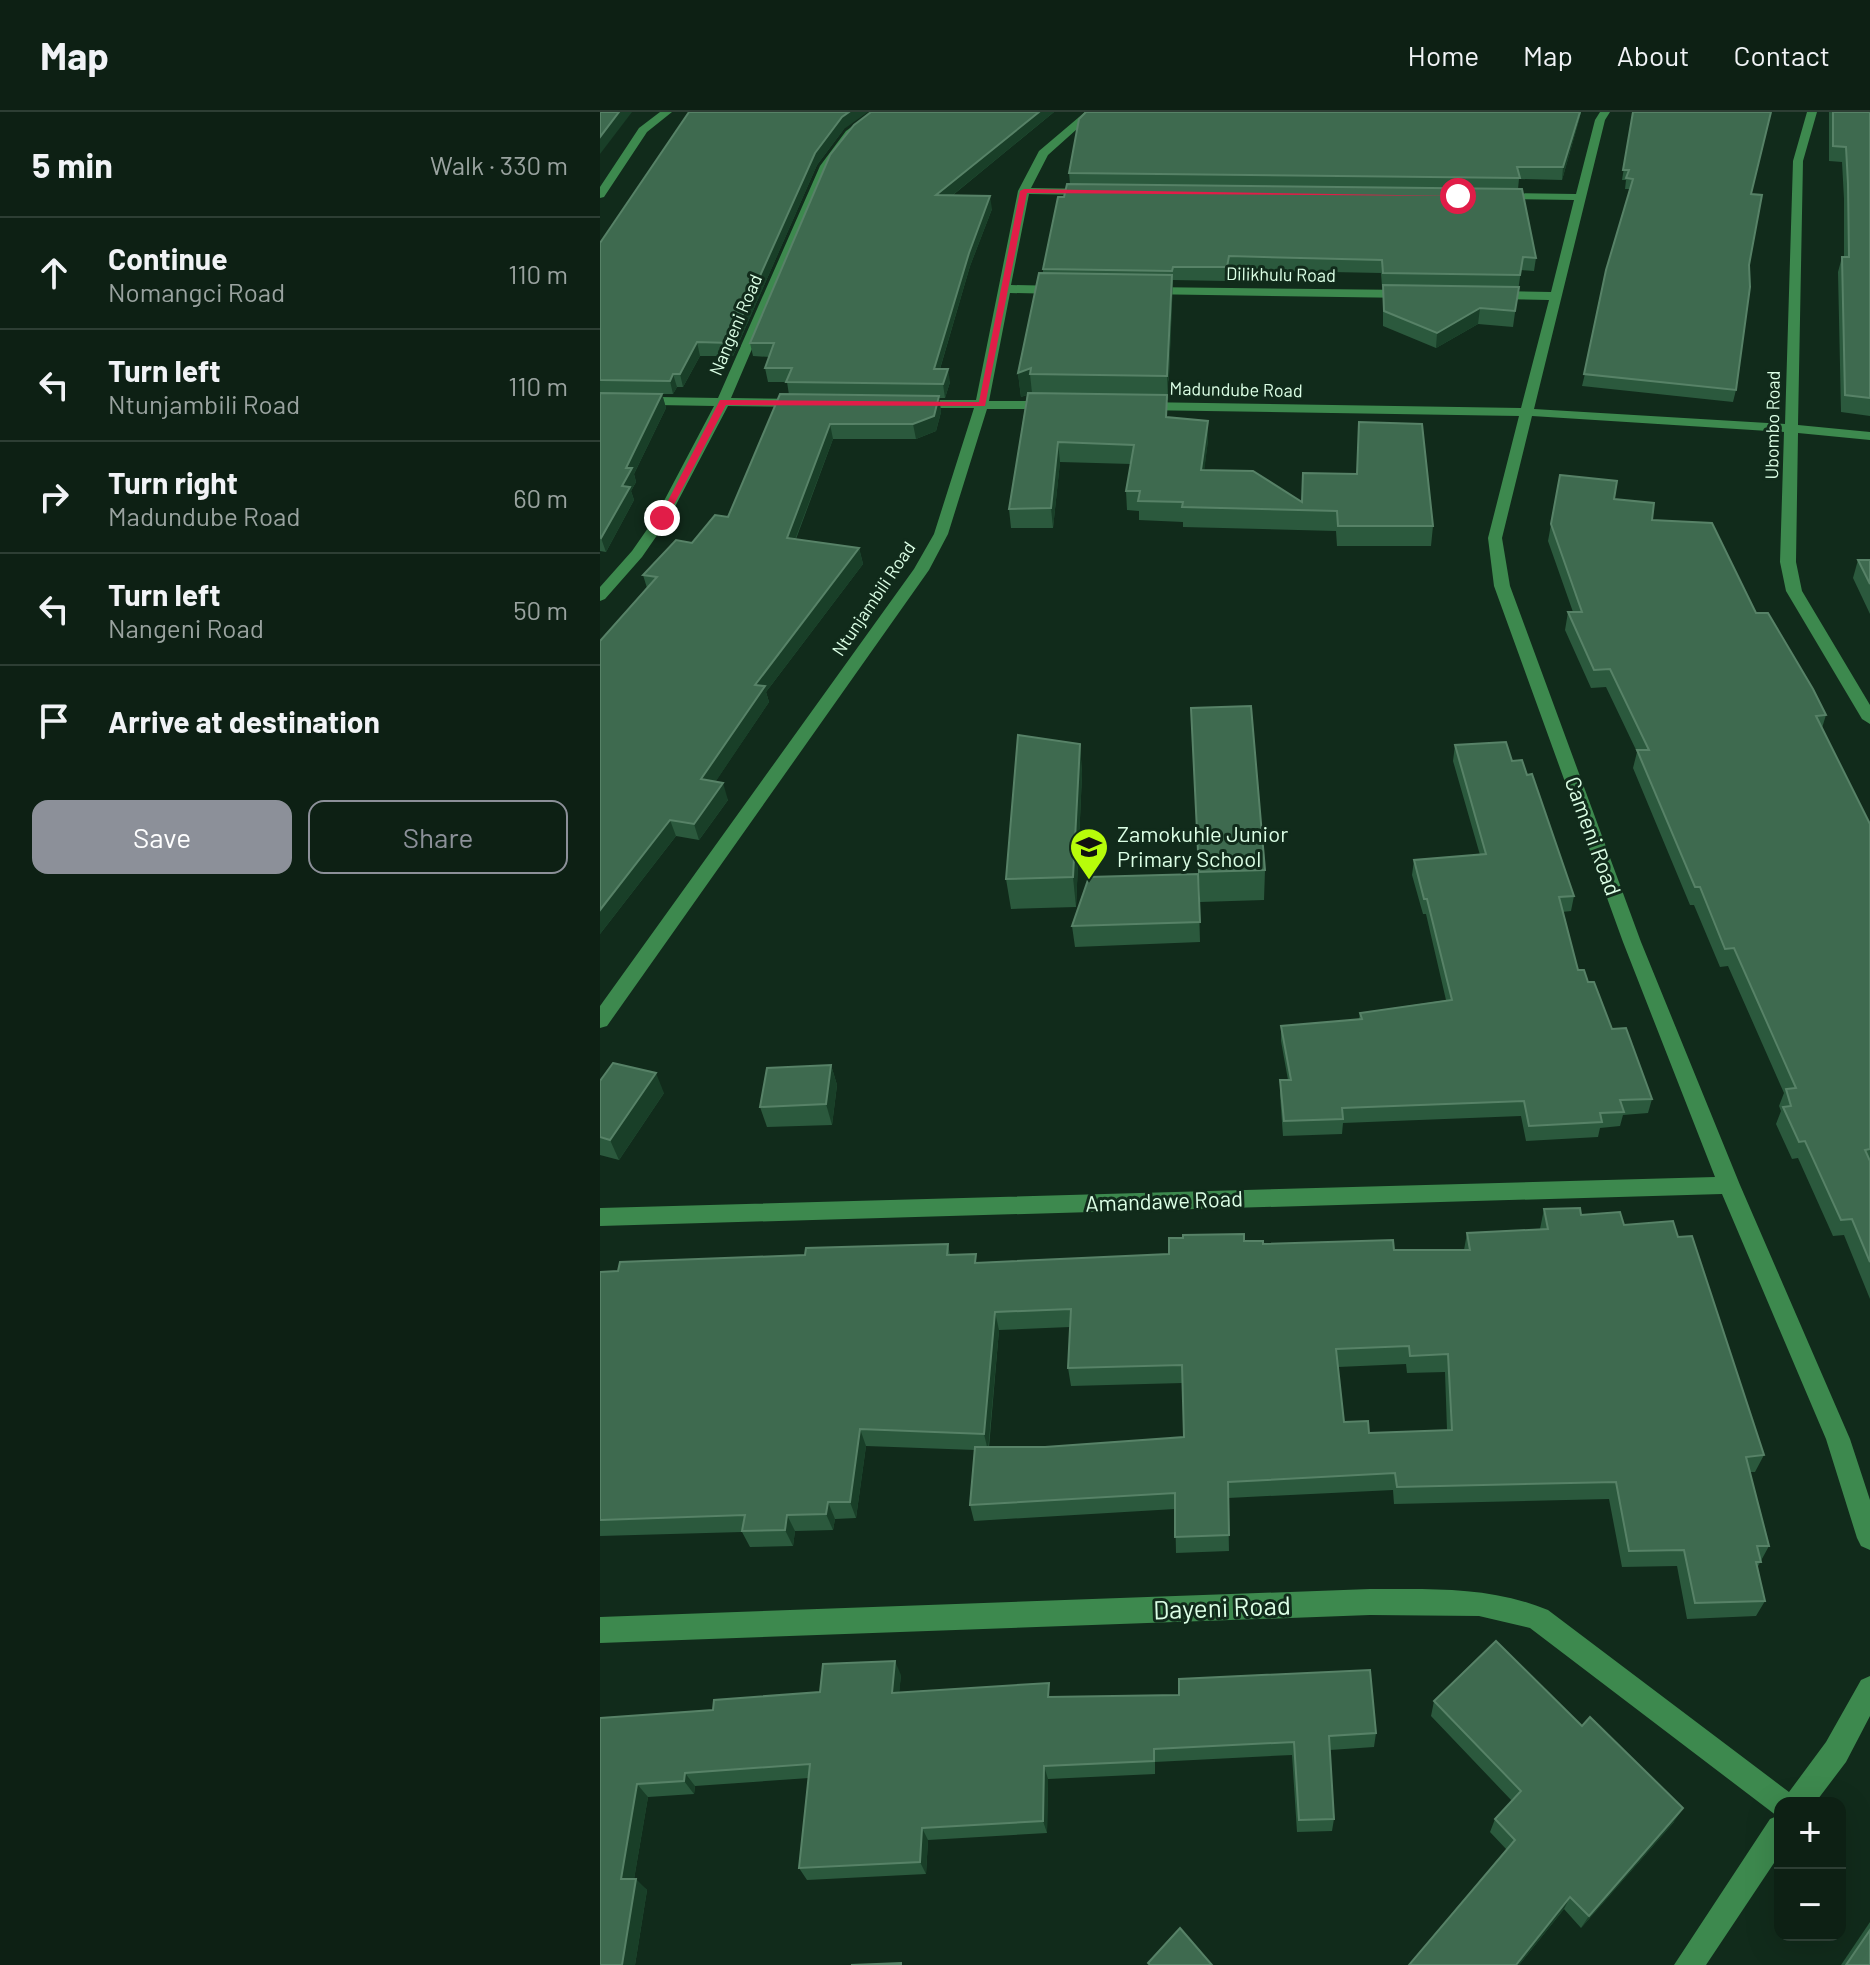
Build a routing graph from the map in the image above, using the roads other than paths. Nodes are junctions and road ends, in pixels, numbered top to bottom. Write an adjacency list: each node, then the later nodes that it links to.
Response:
1 (667, 112): 8 (street)
2 (879, 112): 18 (street, Nangeni Road)
3 (1091, 112): 6 (street, Ntunjambili Road)
4 (1812, 112): 25 (street, Ubombo Road)
5 (1599, 114): 10 (street, Cameni Road)
6 (1024, 191): 7 (street); 11 (street, Ntunjambili Road)
7 (1101, 192)
8 (600, 195)
9 (1488, 196): 10 (street)
10 (1580, 197): 16 (street, Cameni Road)
11 (1007, 289): 12 (street); 21 (street, Ntunjambili Road)
12 (1070, 290)
13 (1132, 291): 14 (street, Dilikhulu Road)
14 (1430, 294)
15 (1477, 295): 16 (street)
16 (1554, 296): 24 (street, Cameni Road)
17 (600, 400): 18 (street)
18 (723, 402): 19 (street); 27 (street, Nangeni Road)
19 (814, 403)
20 (906, 404): 21 (street)
21 (982, 404): 22 (street); 29 (street, Ntunjambili Road)
22 (1060, 405)
23 (1123, 406): 24 (street, Madundube Road)
24 (1525, 412): 25 (street, Madundube Road); 30 (street, Cameni Road)
25 (1791, 428): 26 (street, Madundube Road); 28 (street, Ubombo Road)
26 (1870, 436)
27 (600, 596)
28 (1870, 719)
29 (600, 1021)
30 (1729, 1185): 31 (street, Amandawe Road); 32 (street, Cameni Road)
31 (600, 1217)
32 (1870, 1538)
33 (600, 1630): 36 (street, Dayeni Road)
34 (1870, 1689): 35 (street)
35 (1802, 1797)
36 (1774, 1798)
37 (1774, 1838): 38 (street)
38 (1689, 1965)

